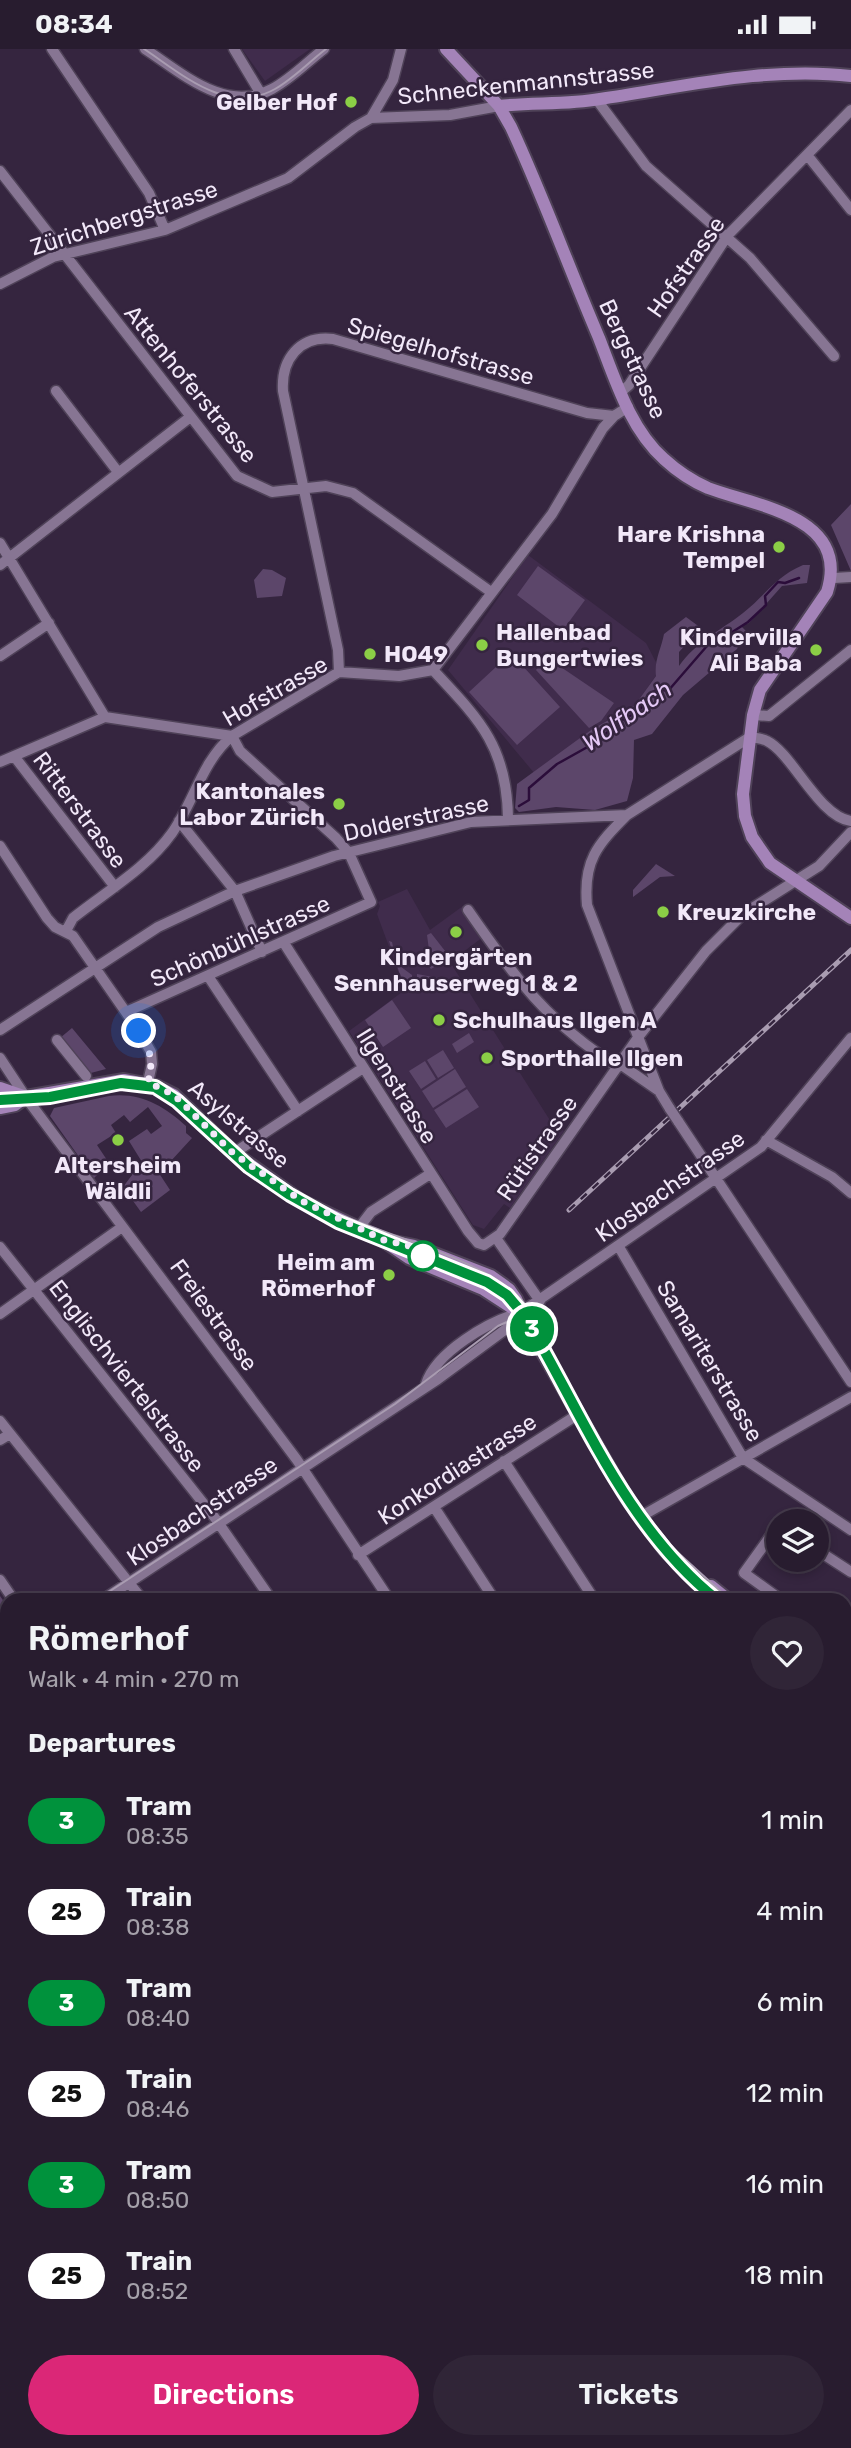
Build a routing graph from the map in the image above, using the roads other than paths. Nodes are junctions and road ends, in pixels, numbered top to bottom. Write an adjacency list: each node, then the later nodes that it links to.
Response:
1 (52, 49): 16 (street)
2 (145, 49): 8 (street)
3 (234, 49): 8 (street)
4 (324, 49): 8 (street)
5 (401, 49): 12 (street, Zürichbergstrasse)
6 (446, 49): 10 (main road, Bergstrasse)
7 (851, 76): 9 (main road, Schneckenmannstrasse)
8 (261, 93)
9 (597, 100): 10 (main road, Schneckenmannstrasse); 17 (street)
10 (499, 106): 12 (street, Schneckenmannstrasse); 22 (main road, Bergstrasse)
11 (851, 110): 13 (street, Hofstrasse)
12 (371, 118): 16 (street, Zürichbergstrasse)
13 (808, 156): 15 (street); 17 (street, Hofstrasse)
14 (0, 171): 18 (street, Attenhoferstrasse)
15 (851, 210)
16 (165, 230): 18 (street, Zürichbergstrasse)
17 (728, 235): 20 (street); 22 (street, Hofstrasse)
18 (64, 255): 19 (street, Zürichbergstrasse); 25 (street, Attenhoferstrasse)
19 (0, 284)
20 (834, 356)
21 (56, 391): 26 (street)
22 (621, 392): 23 (main road, Bergstrasse)
23 (628, 407): 24 (street); 32 (main road, Bergstrasse)
24 (614, 416): 27 (street, Spiegelhofstrasse); 33 (street)
25 (189, 418): 26 (street); 27 (street, Attenhoferstrasse)
26 (118, 472): 29 (street)
27 (304, 489): 33 (street, Attenhoferstrasse); 38 (street, Spiegelhofstrasse)
28 (0, 543): 29 (street)
29 (9, 556): 30 (street); 34 (street)
30 (0, 565)
31 (851, 577): 32 (street)
32 (834, 578): 39 (main road)
33 (491, 592): 37 (street)
34 (49, 623): 36 (street); 40 (street)
35 (851, 650): 39 (street)
36 (0, 656)
37 (433, 670): 38 (street, Hofstrasse); 46 (street)
38 (339, 672): 41 (street, Hofstrasse)
39 (753, 715): 42 (main road)
40 (105, 717): 41 (street); 43 (street)
41 (232, 736): 47 (street, Hofstrasse); 51 (street)
42 (750, 737): 45 (street); 48 (street); 52 (main road)
43 (15, 756): 44 (street); 53 (street, Ritterstrasse)
44 (0, 762)
45 (627, 815): 46 (street, Dolderstrasse); 64 (street)
46 (508, 818): 51 (street, Dolderstrasse)
47 (179, 821): 53 (street, Hofstrasse); 54 (street)
48 (851, 821)
49 (851, 832): 52 (street, Rütistrasse)
50 (1, 850): 57 (street)
51 (349, 853): 54 (street, Dolderstrasse); 58 (street, Schönbühlstrasse)
52 (794, 882): 56 (main road); 64 (street, Rütistrasse)
53 (115, 887): 57 (street, Hofstrasse)
54 (235, 891): 59 (street); 60 (street, Dolderstrasse)
55 (468, 910): 68 (street)
56 (851, 918)
57 (66, 932): 60 (street)
58 (284, 943): 59 (street, Schönbühlstrasse); 69 (street, Ilgenstrasse)
59 (262, 952): 61 (street, Schönbühlstrasse)
60 (93, 967): 62 (street); 63 (street, Dolderstrasse)
61 (208, 976): 62 (street, Schönbühlstrasse); 76 (street)
62 (126, 1011): 71 (street)
63 (0, 1030)
64 (639, 1036): 68 (street, Rütistrasse); 73 (street)
65 (851, 1038): 77 (street, Klosbachstrasse)
66 (57, 1040): 70 (street)
67 (0, 1058): 74 (street, Freiestrasse)
68 (619, 1065): 73 (street); 84 (street, Rütistrasse)
69 (363, 1068): 76 (street); 79 (street, Ilgenstrasse)
70 (86, 1076)
71 (148, 1082): 74 (main road); 78 (main road, Asylstrasse)
72 (0, 1088): 74 (main road)
73 (659, 1091): 80 (street, bridge)
74 (26, 1097): 75 (main road); 82 (street, Freiestrasse)
75 (0, 1108)
76 (298, 1111): 78 (street)
77 (766, 1140): 80 (street, Klosbachstrasse); 81 (street)
78 (233, 1153): 83 (main road, Asylstrasse)
79 (430, 1174): 83 (street); 85 (street, Ilgenstrasse)
80 (716, 1179): 87 (street, Klosbachstrasse); 92 (street)
81 (851, 1193)
82 (122, 1227): 88 (street); 101 (street, Freiestrasse)
83 (358, 1230): 90 (main road, Asylstrasse)
84 (496, 1238): 85 (street, Rütistrasse); 89 (street)
85 (482, 1245)
86 (0, 1247): 88 (street, Englischviertelstrasse)
87 (619, 1247): 89 (street, Klosbachstrasse); 99 (street, Samariterstrasse)
88 (34, 1290): 91 (street); 104 (street, Englischviertelstrasse)
89 (540, 1301): 90 (street, Klosbachstrasse)
90 (520, 1313): 93 (street, Klosbachstrasse); 93 (street, Klosbachstrasse); 95 (main road, Asylstrasse)
91 (0, 1314)
92 (851, 1382)
93 (426, 1384): 101 (street, Klosbachstrasse)
94 (851, 1397): 99 (street)
95 (577, 1415): 100 (street, Konkordiastrasse); 103 (main road, Asylstrasse)
96 (0, 1421): 97 (street)
97 (10, 1434): 98 (street); 111 (street)
98 (0, 1440)
99 (743, 1458): 103 (street); 105 (street, Samariterstrasse)
100 (504, 1461): 102 (street, Konkordiastrasse); 117 (street)
101 (302, 1468): 104 (street, Klosbachstrasse); 108 (street, Freiestrasse)
102 (434, 1507): 108 (street, Konkordiastrasse); 116 (street)
103 (640, 1517): 107 (main road, Asylstrasse)
104 (219, 1524): 111 (street, Klosbachstrasse); 114 (street, Englischviertelstrasse)
105 (851, 1530)
106 (766, 1541): 120 (street)
107 (661, 1542): 118 (main road, Asylstrasse); 119 (main road, Asylstrasse)
108 (358, 1555): 115 (street, Freiestrasse)
109 (829, 1558): 110 (street)
110 (851, 1572)
111 (130, 1583): 112 (street, Klosbachstrasse); 113 (street)
112 (114, 1593)
113 (138, 1593)
114 (267, 1593)
115 (385, 1593)
116 (490, 1593)
117 (590, 1593)
118 (708, 1593)
119 (720, 1593)
120 (772, 1593)

